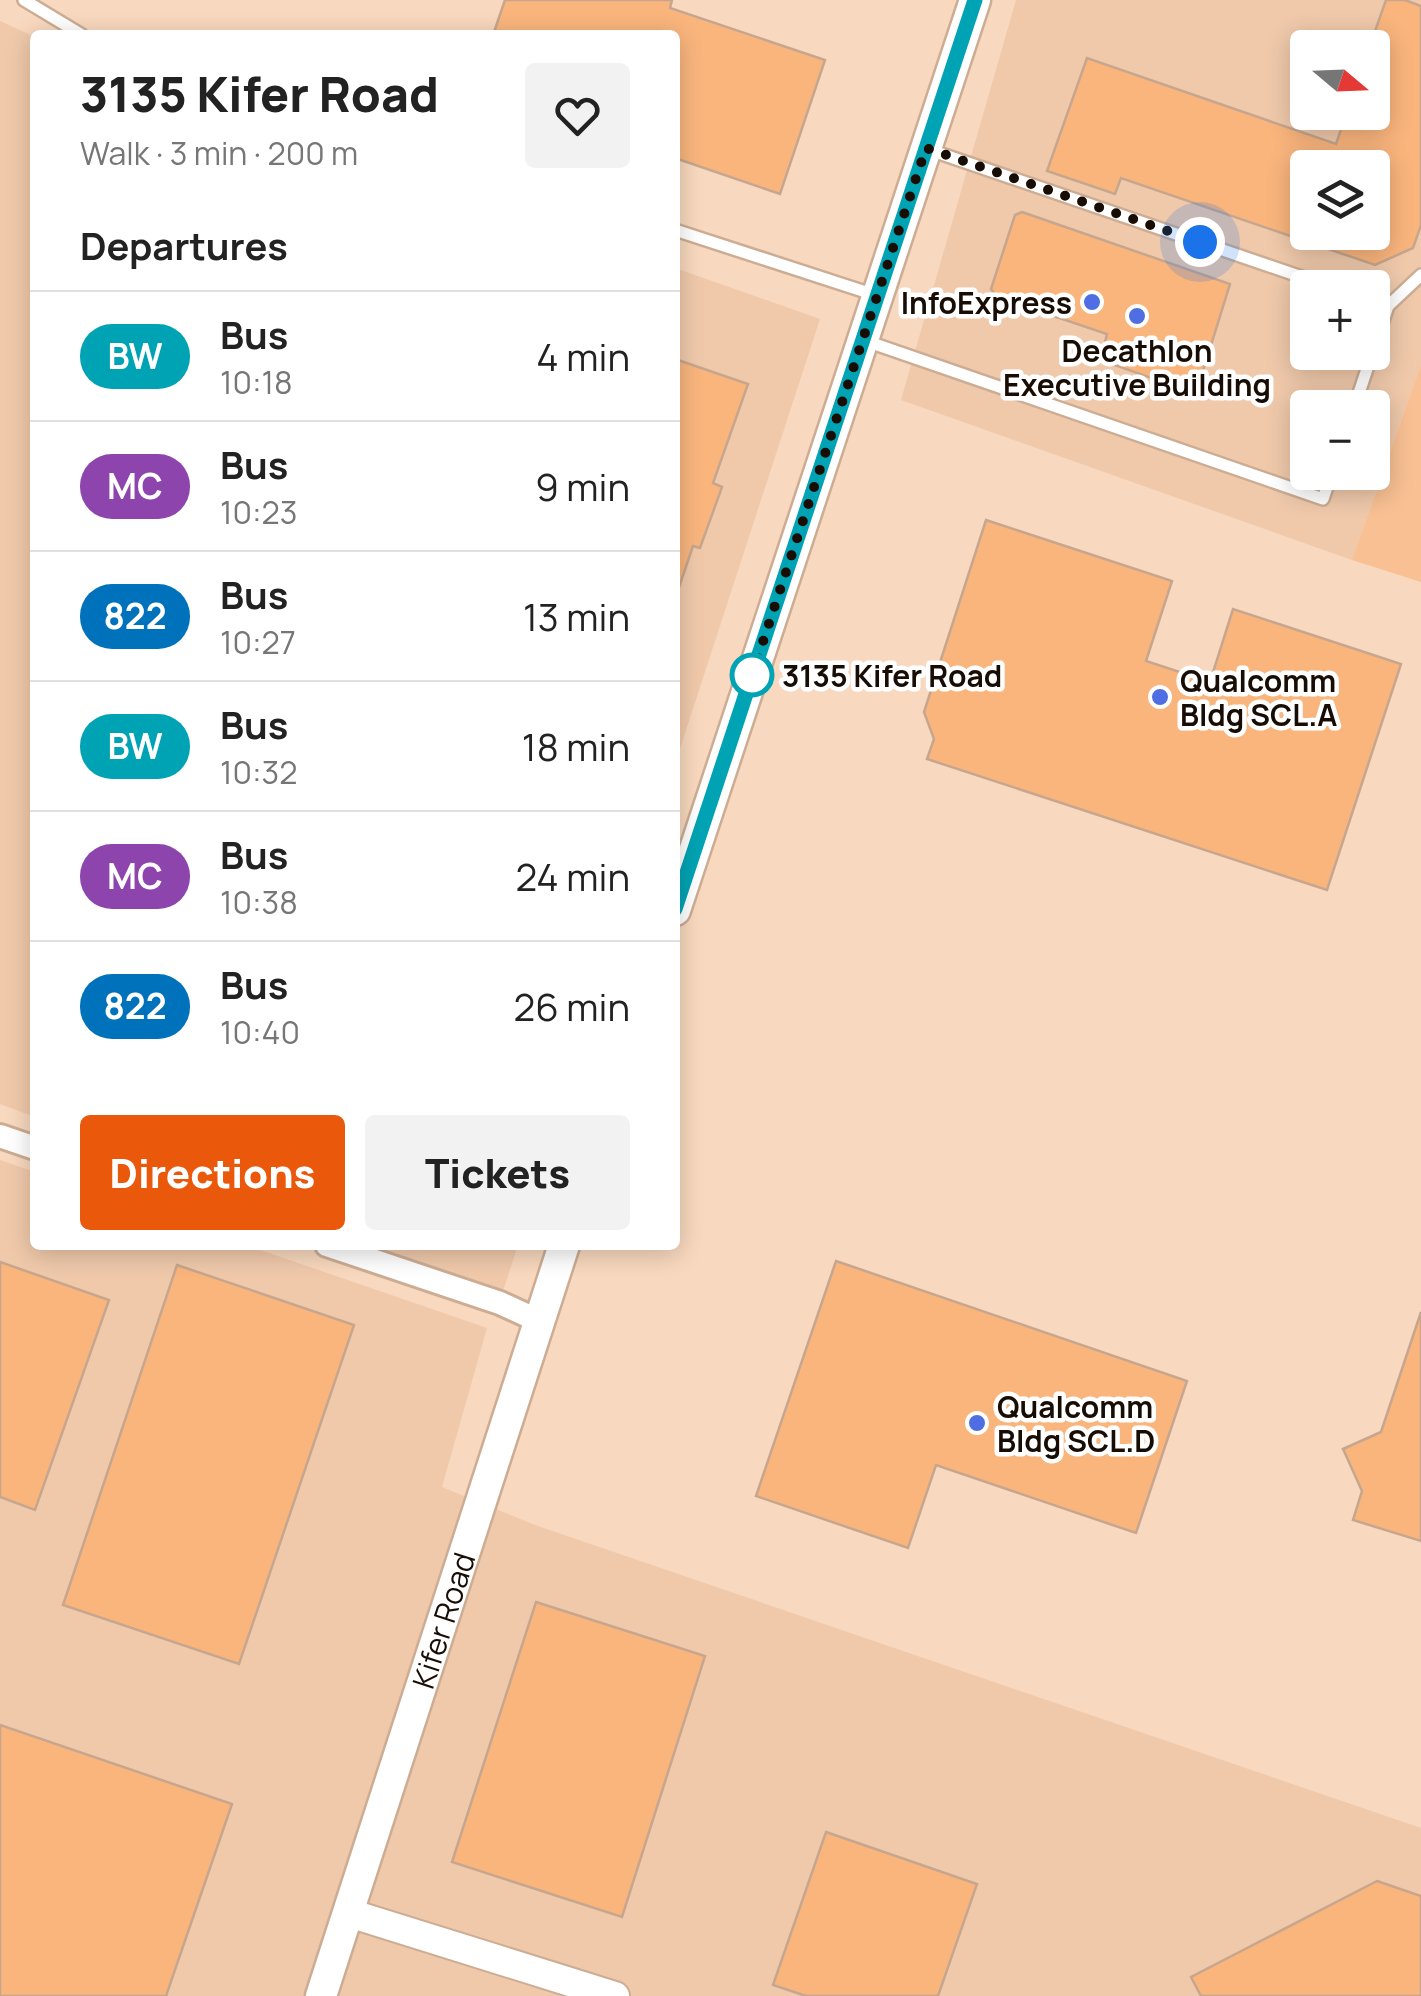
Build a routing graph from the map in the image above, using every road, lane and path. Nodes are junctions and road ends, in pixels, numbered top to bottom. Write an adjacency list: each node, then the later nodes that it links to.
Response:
1 (24, 0): 3 (lane)
2 (975, 0): 4 (main road)
3 (74, 30)
4 (926, 148): 6 (lane); 8 (main road)
5 (680, 232): 8 (lane)
6 (1290, 273)
7 (1421, 275): 9 (lane)
8 (877, 296): 10 (main road)
9 (1390, 304)
10 (862, 340): 11 (lane); 14 (main road)
11 (1290, 488)
12 (1297, 490): 13 (lane)
13 (1326, 490)
14 (680, 895)
15 (0, 1136): 16 (street)
16 (30, 1146)
17 (342, 1250): 19 (street)
18 (562, 1250): 19 (main road, Kifer Road)
19 (539, 1321): 20 (main road, Kifer Road)
20 (349, 1913): 21 (main road, Kifer Road); 22 (street)
21 (321, 1996)
22 (614, 1996)

